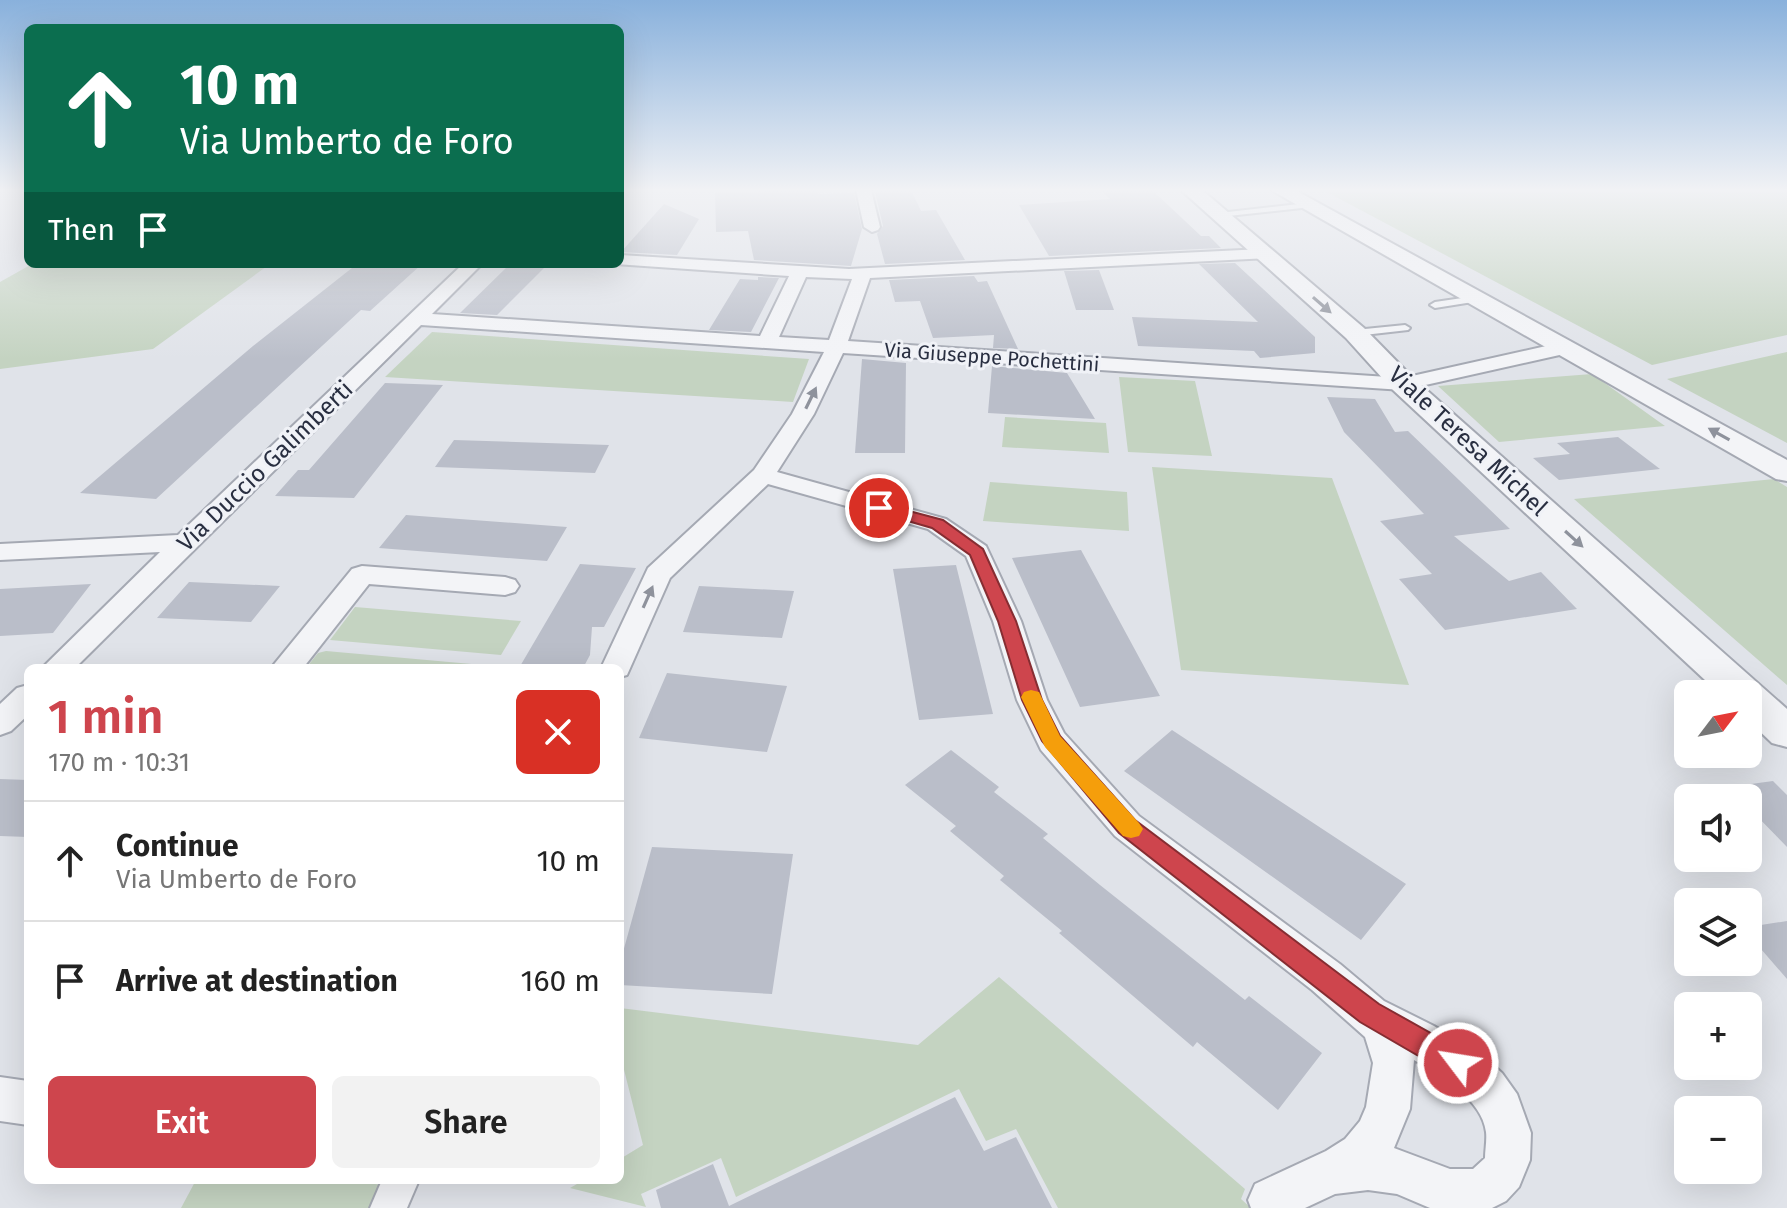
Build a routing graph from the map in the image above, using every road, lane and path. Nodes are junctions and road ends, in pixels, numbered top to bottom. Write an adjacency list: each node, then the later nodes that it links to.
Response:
1 (1254, 246): 3 (street, Viale Teresa Michel)
2 (1382, 246): 8 (street)
3 (1263, 254): 7 (street); 12 (street, Viale Teresa Michel, one-way to 12)
4 (624, 260): 6 (street)
5 (469, 268): 10 (street, Via Duccio Galimberti)
6 (800, 271): 7 (street); 13 (street)
7 (863, 273): 14 (street)
8 (1476, 299): 9 (lane); 15 (street)
9 (1435, 305)
10 (417, 319): 13 (street, Via Giuseppe Pochettini); 19 (street, Via Duccio Galimberti)
11 (1405, 328): 12 (lane)
12 (1355, 333): 16 (street, Viale Teresa Michel)
13 (767, 341): 14 (street, Via Giuseppe Pochettini)
14 (836, 347): 16 (street, Via Giuseppe Pochettini); 18 (street, one-way to 14)
15 (1564, 348): 16 (street, Via Giuseppe Pochettini); 17 (street, one-way to 15)
16 (1403, 384): 25 (street, Viale Teresa Michel, one-way to 25)
17 (1787, 472)
18 (763, 475): 24 (street, one-way to 18); 28 (street)
19 (186, 543): 20 (street); 22 (street, Via Duccio Galimberti)
20 (0, 552)
21 (505, 586): 23 (street)
22 (61, 664)
23 (289, 664)
24 (618, 664)
25 (1730, 680)
26 (1762, 709): 27 (street, Viale Teresa Michel)
27 (1787, 732)
28 (1369, 1013): 31 (street); 31 (street)
29 (0, 1099): 30 (street)
30 (24, 1102)
31 (1319, 1177): 33 (street)
32 (399, 1184): 34 (street)
33 (1271, 1200)
34 (388, 1208)

